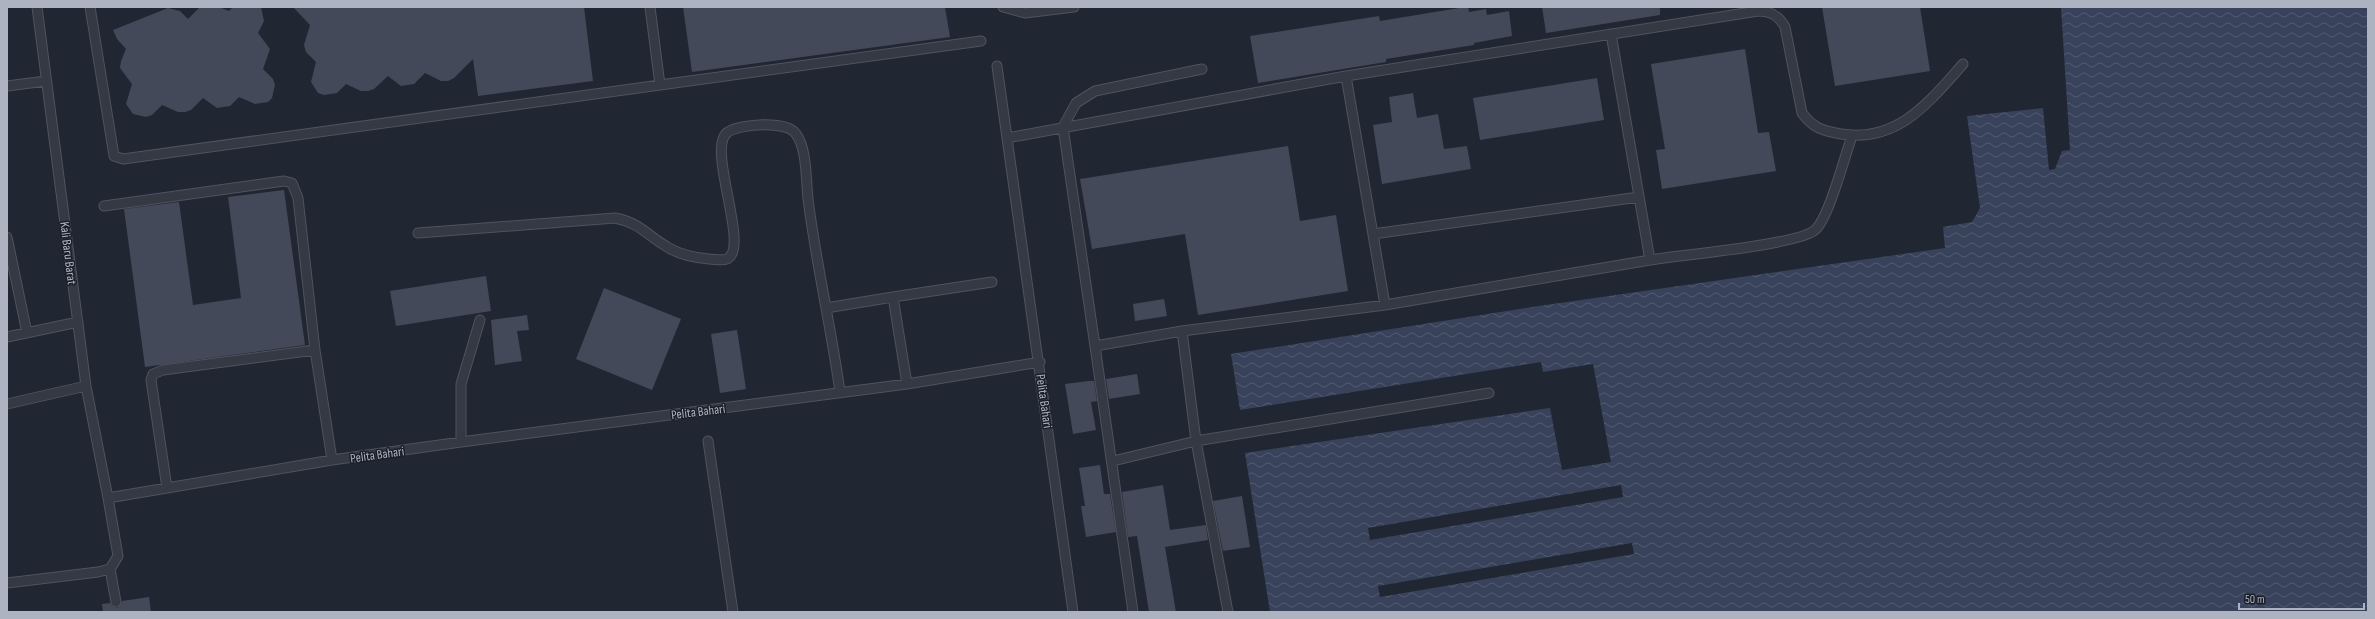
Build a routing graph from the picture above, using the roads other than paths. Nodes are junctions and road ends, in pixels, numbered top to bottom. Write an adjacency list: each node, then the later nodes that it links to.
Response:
1 (37, 7): 13 (lane, Kali Baru Barat)
2 (90, 7): 14 (lane)
3 (650, 7): 14 (lane)
4 (1003, 7): 6 (lane)
5 (1074, 7): 6 (lane)
6 (1024, 10)
7 (1610, 34): 12 (lane); 17 (lane); 19 (lane)
8 (982, 41): 14 (lane)
9 (1963, 64): 17 (lane)
10 (997, 66): 18 (lane)
11 (1202, 69): 16 (lane)
12 (1346, 76): 16 (lane); 22 (lane)
13 (46, 81): 15 (lane); 30 (lane, Kali Baru Barat)
14 (660, 85)
15 (7, 86)
16 (1063, 126): 18 (lane); 34 (lane)
17 (1852, 136): 24 (lane)
18 (1007, 138): 36 (lane)
19 (1639, 197): 22 (lane); 24 (lane)
20 (104, 206): 35 (lane)
21 (418, 233): 28 (lane)
22 (1373, 234): 27 (lane)
23 (7, 237): 32 (lane)
24 (1650, 260): 27 (lane)
25 (992, 282): 26 (lane)
26 (893, 297): 28 (lane); 37 (lane)
27 (1385, 305): 31 (lane)
28 (826, 308): 39 (lane)
29 (480, 320): 44 (lane)
30 (78, 322): 32 (lane); 38 (lane, Kali Baru Barat)
31 (1182, 331): 34 (lane); 42 (lane)
32 (28, 333): 33 (lane)
33 (7, 337)
34 (1095, 346): 46 (lane)
35 (315, 350): 45 (lane); 47 (lane)
36 (1040, 362): 37 (lane, Pelita Bahari); 53 (lane, Pelita Bahari)
37 (907, 384): 39 (lane, Pelita Bahari)
38 (86, 386): 41 (lane); 48 (lane, Kali Baru Barat)
39 (840, 392): 44 (lane, Pelita Bahari)
40 (1489, 393): 42 (lane)
41 (7, 404)
42 (1196, 440): 46 (lane); 55 (lane)
43 (708, 441): 52 (lane)
44 (461, 442): 45 (lane, Pelita Bahari)
45 (332, 460): 47 (lane, Pelita Bahari)
46 (1113, 461): 54 (lane)
47 (167, 488): 48 (lane, Pelita Bahari)
48 (108, 498): 49 (lane, Kali Baru Barat)
49 (110, 569): 50 (lane); 51 (lane)
50 (7, 584)
51 (116, 602)
52 (733, 612)
53 (1073, 612)
54 (1133, 612)
55 (1228, 612)

